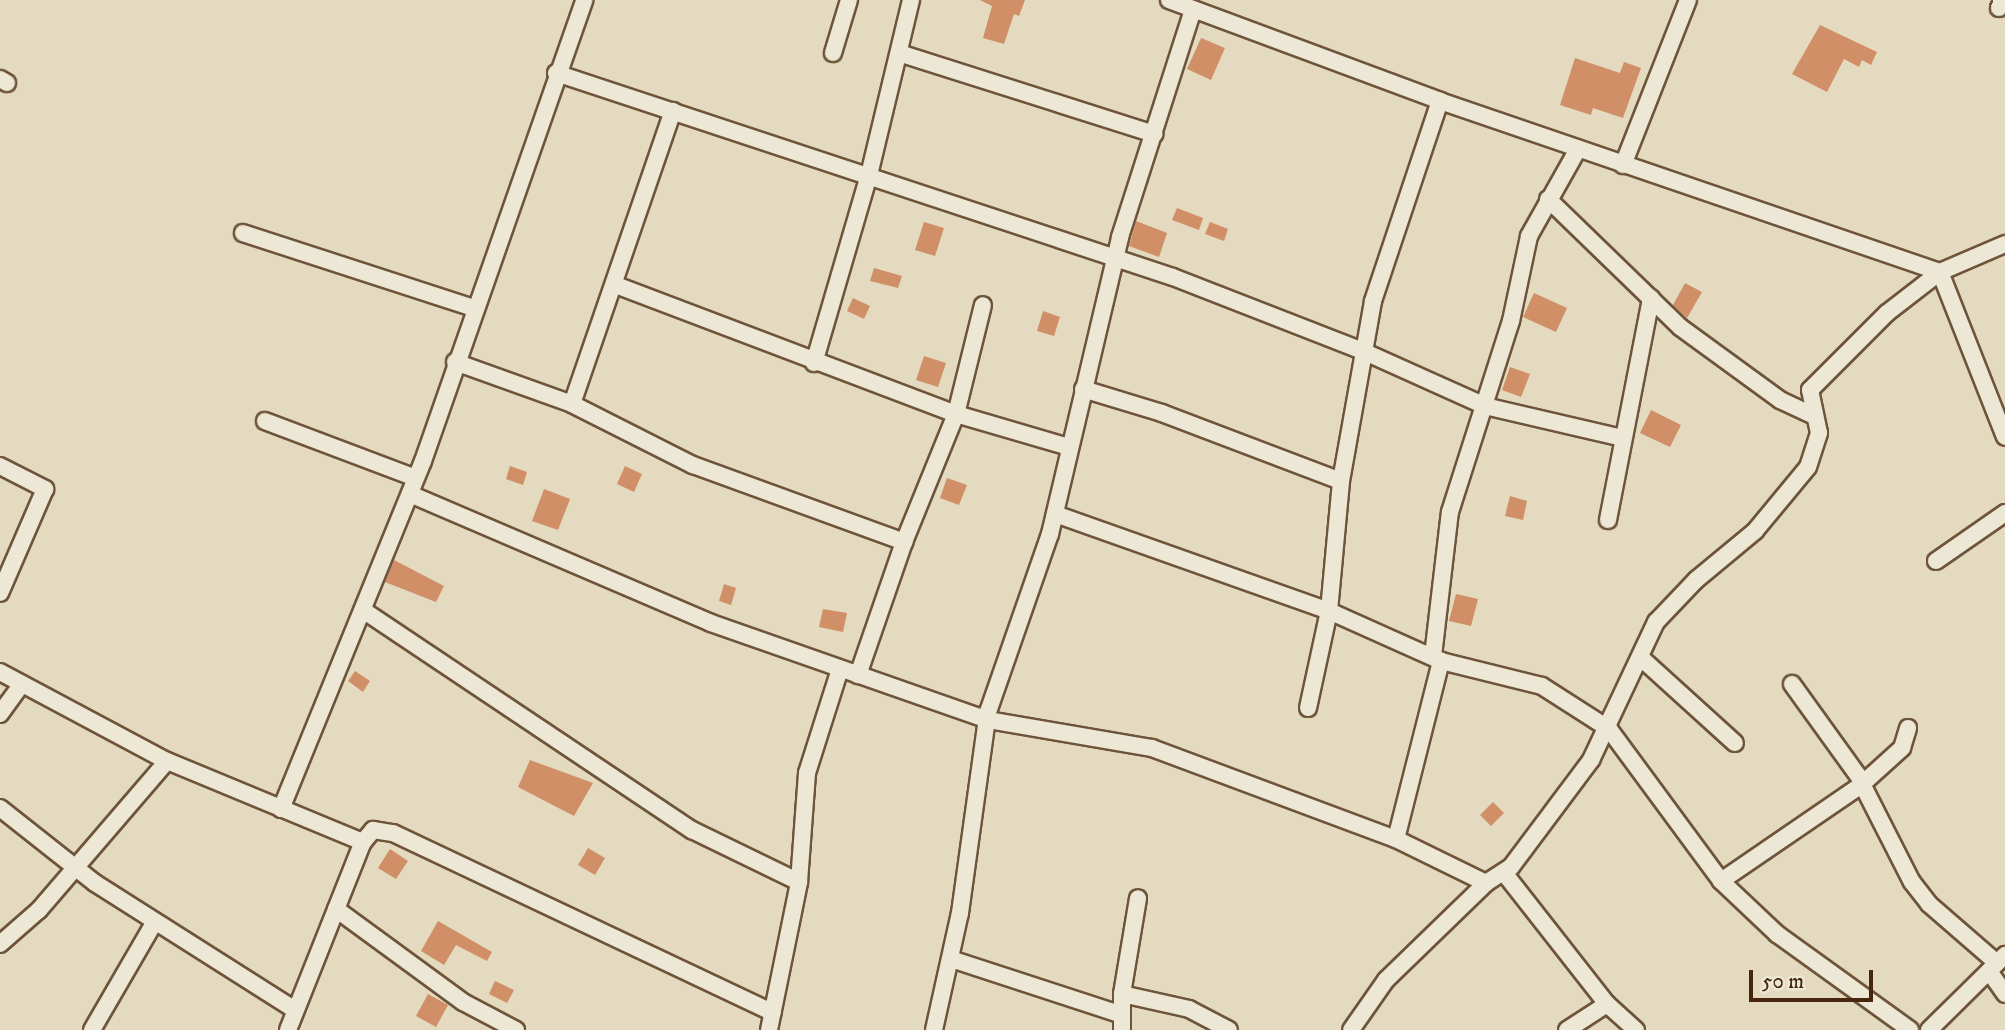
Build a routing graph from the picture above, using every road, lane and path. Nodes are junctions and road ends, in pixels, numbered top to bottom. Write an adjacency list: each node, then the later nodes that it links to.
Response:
1 (584, 0): 9 (street)
2 (849, 0): 7 (street)
3 (911, 0): 8 (street)
4 (1169, 0): 6 (street)
5 (1688, 0): 14 (street)
6 (1193, 9): 10 (street); 12 (street)
7 (833, 53)
8 (899, 54): 12 (street); 15 (street)
9 (556, 73): 11 (street); 24 (street)
10 (1440, 101): 13 (street); 25 (street)
11 (673, 111): 15 (street); 21 (street)
12 (1154, 134): 19 (street)
13 (1578, 149): 14 (street); 16 (street)
14 (1623, 165): 20 (street)
15 (869, 175): 19 (street); 27 (street)
16 (1548, 199): 22 (street); 30 (street)
17 (243, 233): 24 (street)
18 (2003, 242): 20 (street)
19 (1114, 261): 25 (street); 28 (street)
20 (1940, 271): 32 (street); 34 (street)
21 (616, 285): 27 (street); 29 (street)
22 (1651, 298): 32 (street); 35 (street)
23 (983, 305): 31 (street)
24 (474, 308): 26 (street)
25 (1365, 352): 30 (street); 39 (street)
26 (455, 362): 29 (street); 38 (street)
27 (814, 363): 31 (street)
28 (1083, 388): 36 (street); 39 (street)
29 (572, 404): 44 (street)
30 (1485, 406): 35 (street); 50 (street)
31 (956, 414): 36 (street); 44 (street)
32 (1815, 416): 49 (street)
33 (265, 421): 38 (street)
34 (2005, 437)
35 (1622, 438): 43 (street)
36 (1069, 447): 42 (street)
37 (0, 466): 46 (street)
38 (416, 478): 40 (street)
39 (1341, 481): 48 (street)
40 (410, 494): 47 (street); 51 (street)
41 (2005, 513): 45 (street)
42 (1055, 514): 48 (street); 58 (street)
43 (1608, 520)
44 (904, 542): 53 (street)
45 (1936, 561)
46 (0, 593)
47 (363, 610): 65 (street); 71 (street)
48 (1329, 611): 50 (street); 56 (street)
49 (1640, 657): 60 (street); 61 (street)
50 (1437, 658): 60 (street); 66 (street)
51 (840, 669): 53 (street); 71 (street)
52 (0, 673): 55 (street)
53 (858, 675): 58 (street)
54 (1792, 684): 63 (street)
55 (21, 685): 57 (street); 62 (street)
56 (1308, 708)
57 (0, 714)
58 (988, 720): 66 (street); 77 (street)
59 (1908, 728): 63 (street)
60 (1609, 729): 69 (street); 70 (street)
61 (1735, 743)
62 (167, 761): 65 (street); 68 (street)
63 (1862, 782): 70 (street); 78 (street)
64 (0, 807): 68 (street)
65 (281, 809): 67 (street)
66 (1396, 839): 72 (street)
67 (363, 842): 74 (street); 83 (street)
68 (77, 868): 75 (street); 76 (street)
69 (1505, 874): 72 (street); 81 (street)
70 (1721, 881): 94 (street)
71 (799, 882): 83 (street)
72 (1486, 883): 91 (street)
73 (1138, 898): 79 (street)
74 (336, 909): 82 (street); 87 (street)
75 (154, 923): 82 (street); 85 (street)
76 (0, 944)
77 (951, 959): 84 (street); 89 (street)
78 (1997, 963): 80 (street); 95 (street)
79 (1122, 994): 84 (street); 90 (street)
80 (2005, 994)
81 (1607, 1004): 92 (street); 93 (street)
82 (295, 1010): 86 (street)
83 (773, 1013): 88 (street)
84 (1122, 1022)
85 (92, 1030)
86 (288, 1030)
87 (516, 1030)
88 (769, 1030)
89 (934, 1030)
90 (1229, 1030)
91 (1351, 1030)
92 (1567, 1030)
93 (1636, 1030)
94 (1910, 1030)
95 (1929, 1030)

